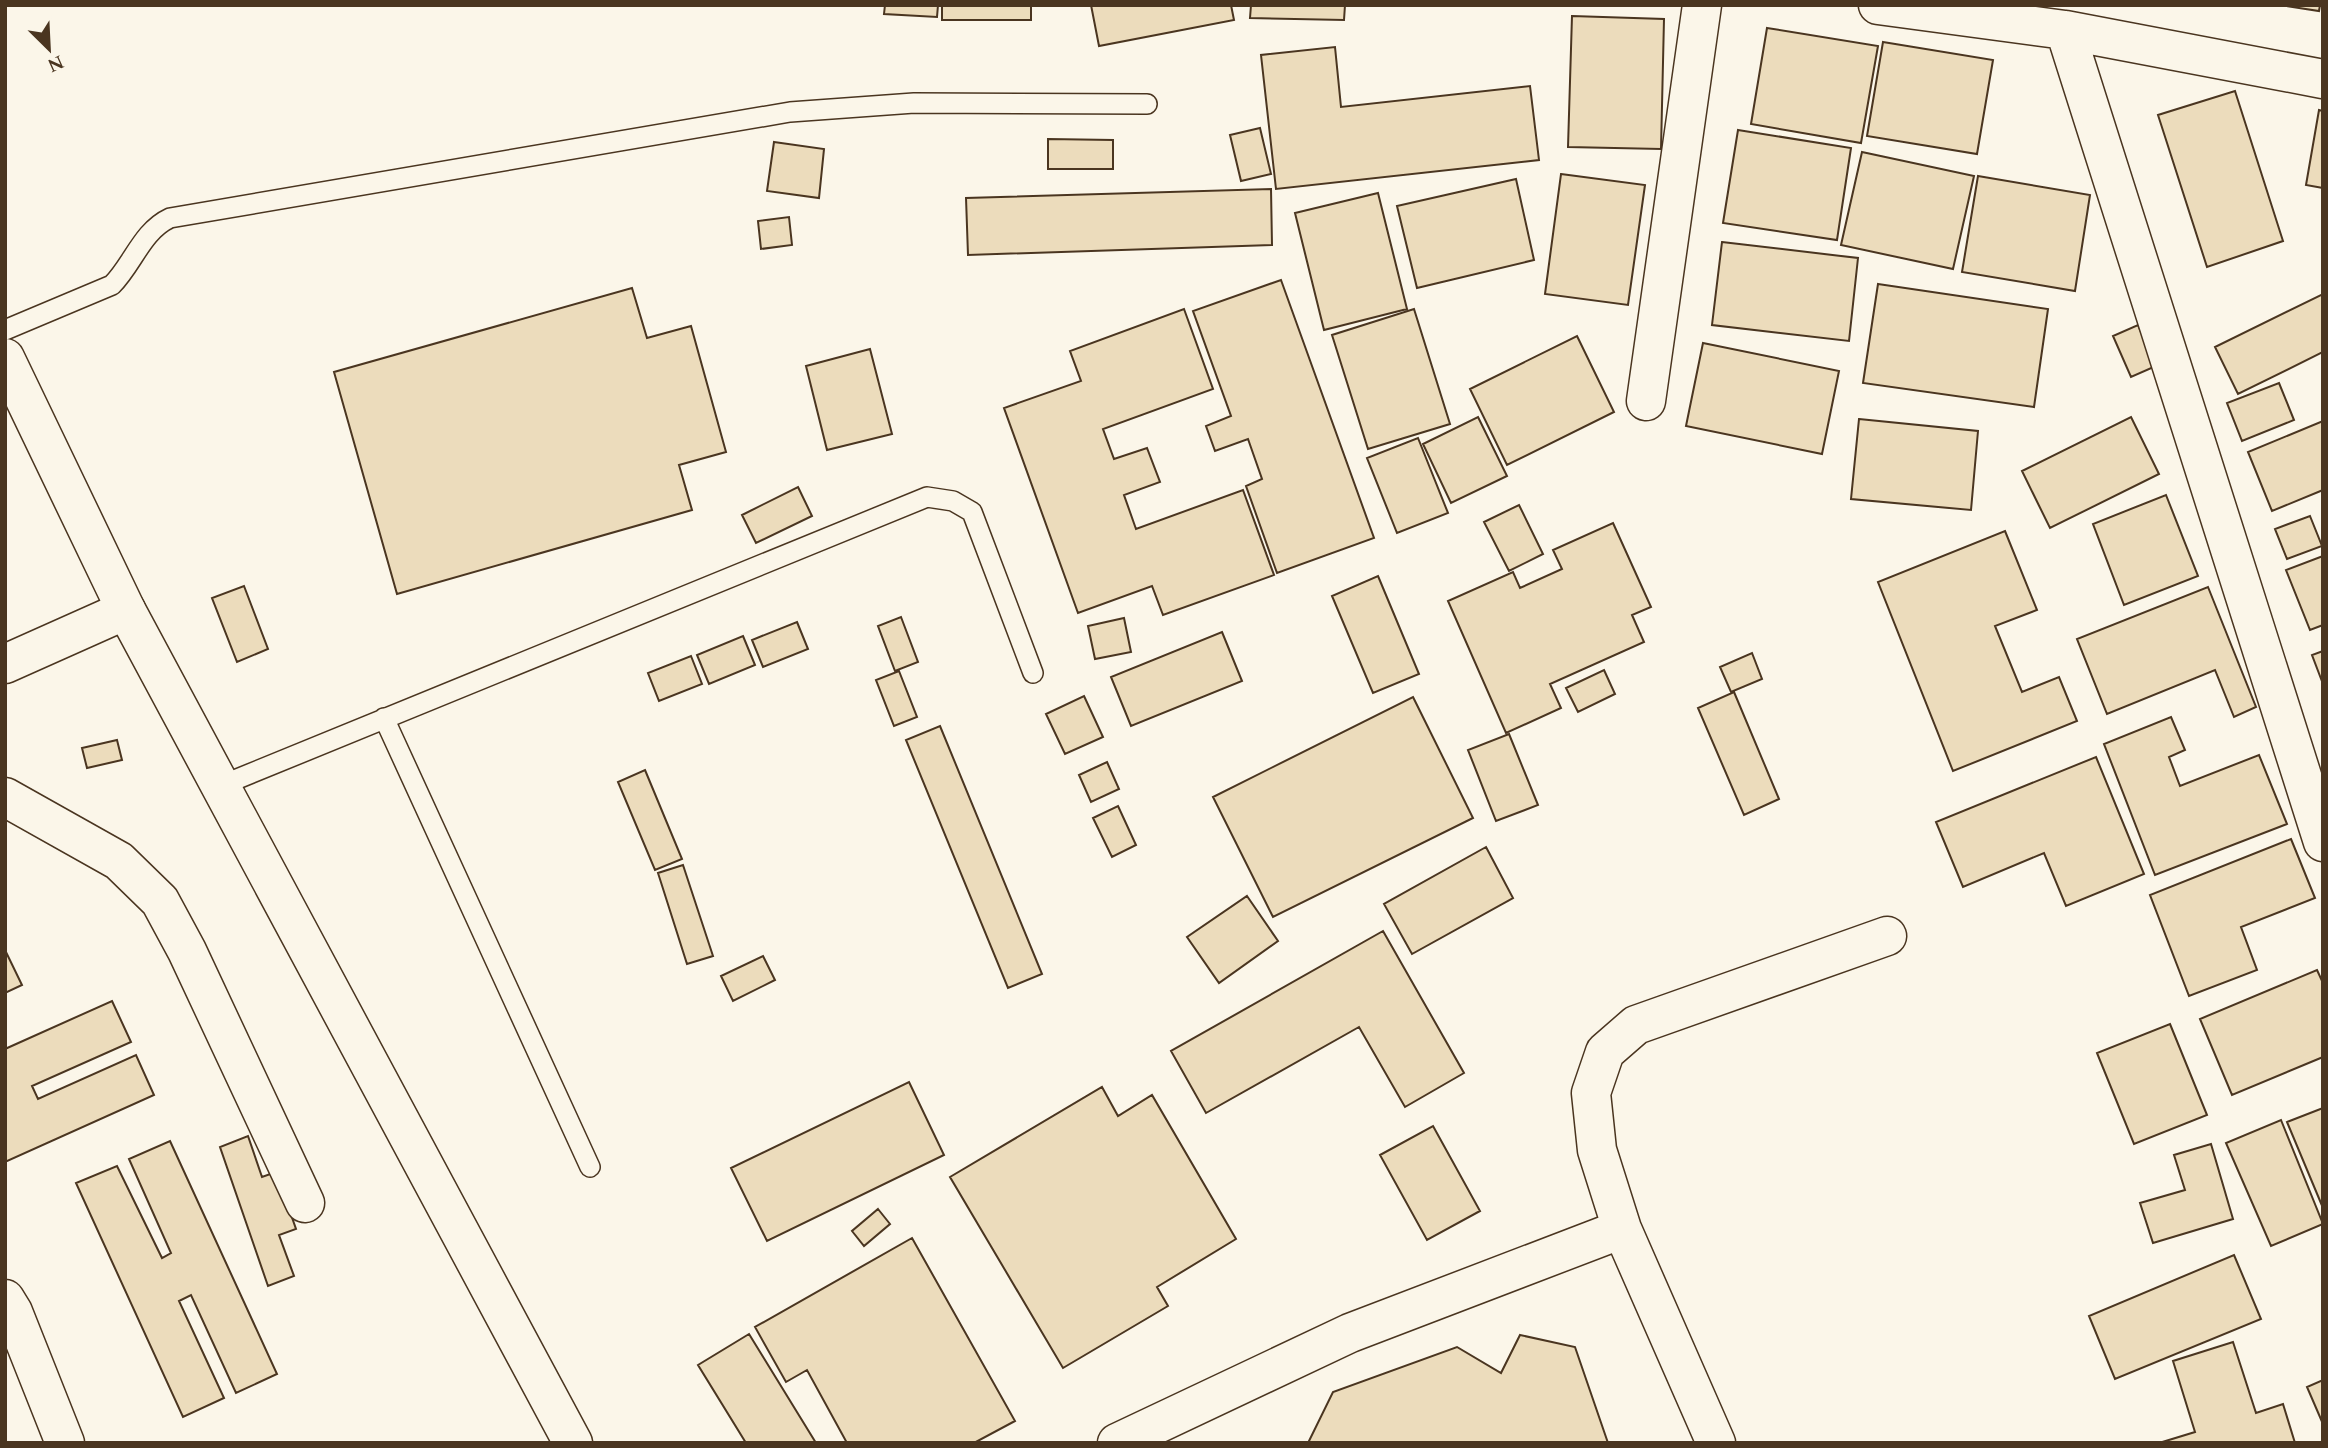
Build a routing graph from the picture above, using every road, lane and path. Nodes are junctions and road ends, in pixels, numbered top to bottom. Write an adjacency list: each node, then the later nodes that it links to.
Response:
1 (1702, 5): 8 (street)
2 (1878, 5): 3 (street)
3 (2065, 30): 4 (street); 15 (street)
4 (2323, 79)
5 (1147, 104): 6 (lane)
6 (5, 330)
7 (5, 358): 9 (street)
8 (1646, 401)
9 (126, 611): 10 (street); 13 (street)
10 (5, 664)
11 (1033, 673): 12 (lane)
12 (384, 718): 13 (lane); 17 (lane)
13 (220, 786): 22 (street)
14 (5, 797): 18 (street)
15 (2323, 842)
16 (1887, 936): 19 (street)
17 (590, 1167)
18 (305, 1203)
19 (1622, 1229): 23 (street); 24 (street)
20 (5, 1299): 21 (street)
21 (65, 1443)
22 (573, 1443)
23 (1117, 1443)
24 (1716, 1443)

